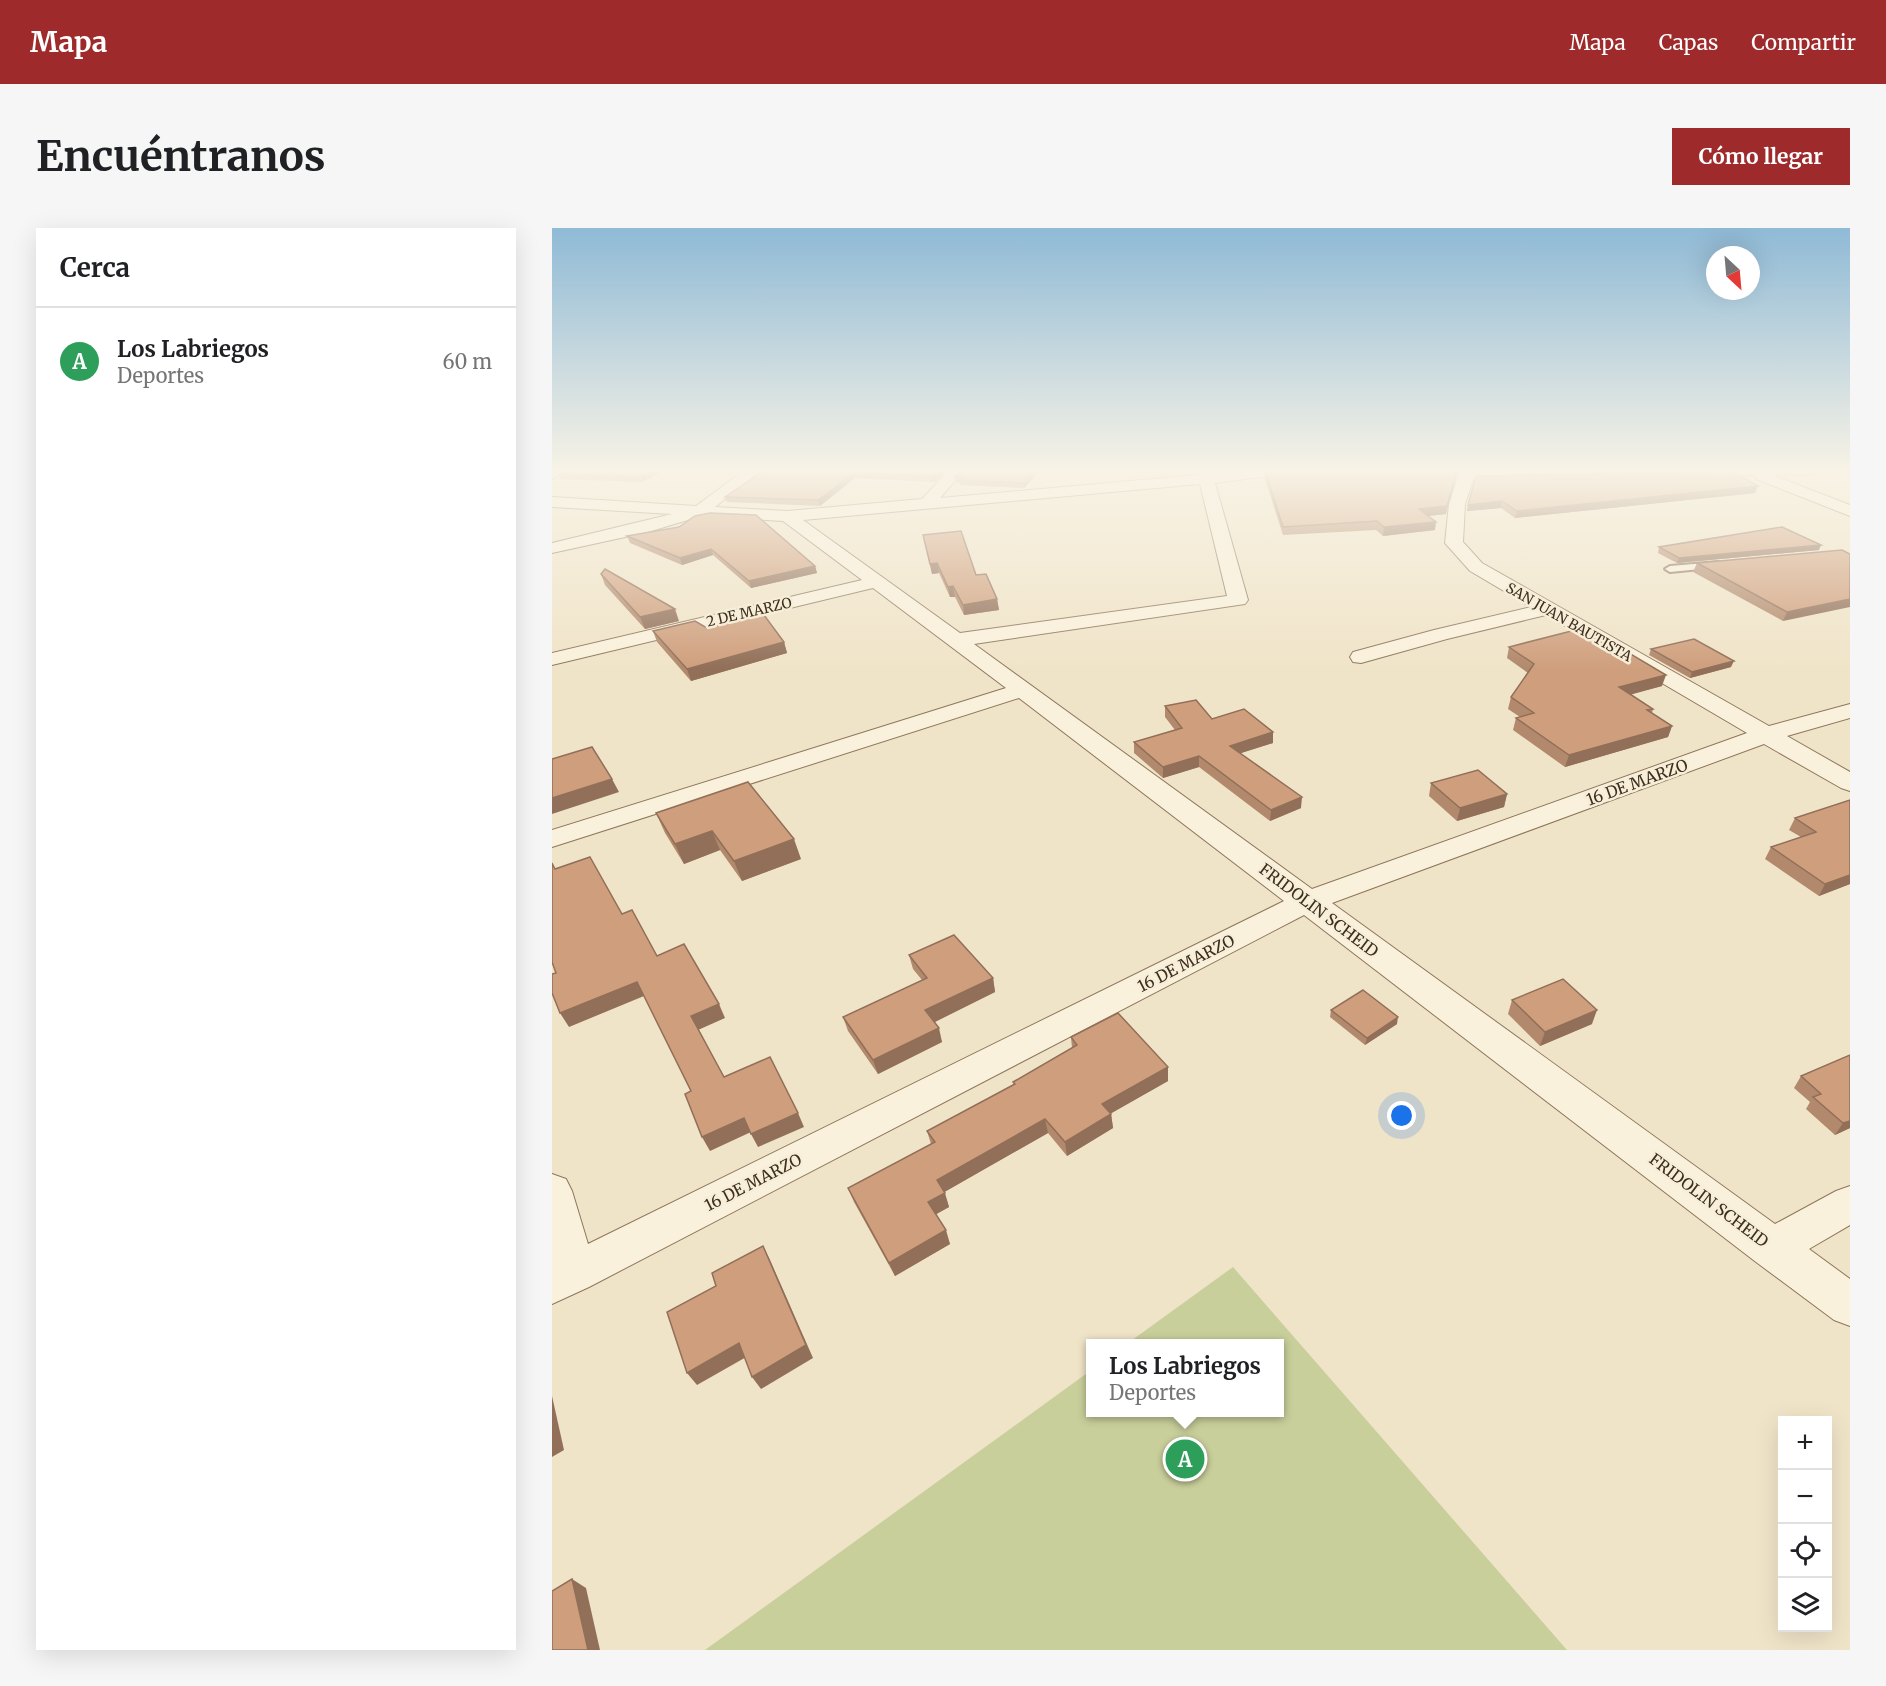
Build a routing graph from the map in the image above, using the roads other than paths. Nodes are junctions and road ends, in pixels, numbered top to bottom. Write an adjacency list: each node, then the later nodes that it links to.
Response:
1 (604, 536): 5 (street)
2 (814, 536): 8 (street, FRIDOLIN SCHEID)
3 (1221, 536): 10 (street)
4 (1455, 536): 9 (street, SAN JUAN BAUTISTA)
5 (552, 548)
6 (1726, 564): 7 (lane)
7 (1670, 569)
8 (876, 582): 10 (street, FRIDOLIN SCHEID); 12 (street, 2 DE MARZO)
9 (1548, 609): 11 (street); 15 (street, SAN JUAN BAUTISTA)
10 (956, 640): 13 (street, FRIDOLIN SCHEID)
11 (1361, 657)
12 (552, 659)
13 (1022, 690): 17 (street); 18 (street, FRIDOLIN SCHEID)
14 (1850, 711): 15 (street, 16 DE MARZO)
15 (1765, 735): 16 (street, SAN JUAN BAUTISTA); 18 (street, 16 DE MARZO)
16 (1850, 783)
17 (552, 839)
18 (1308, 901): 21 (street, FRIDOLIN SCHEID); 22 (street, 16 DE MARZO)
19 (552, 1191): 22 (street)
20 (1850, 1204): 21 (street)
21 (1772, 1248): 23 (street, FRIDOLIN SCHEID)
22 (563, 1278)
23 (1850, 1305)

